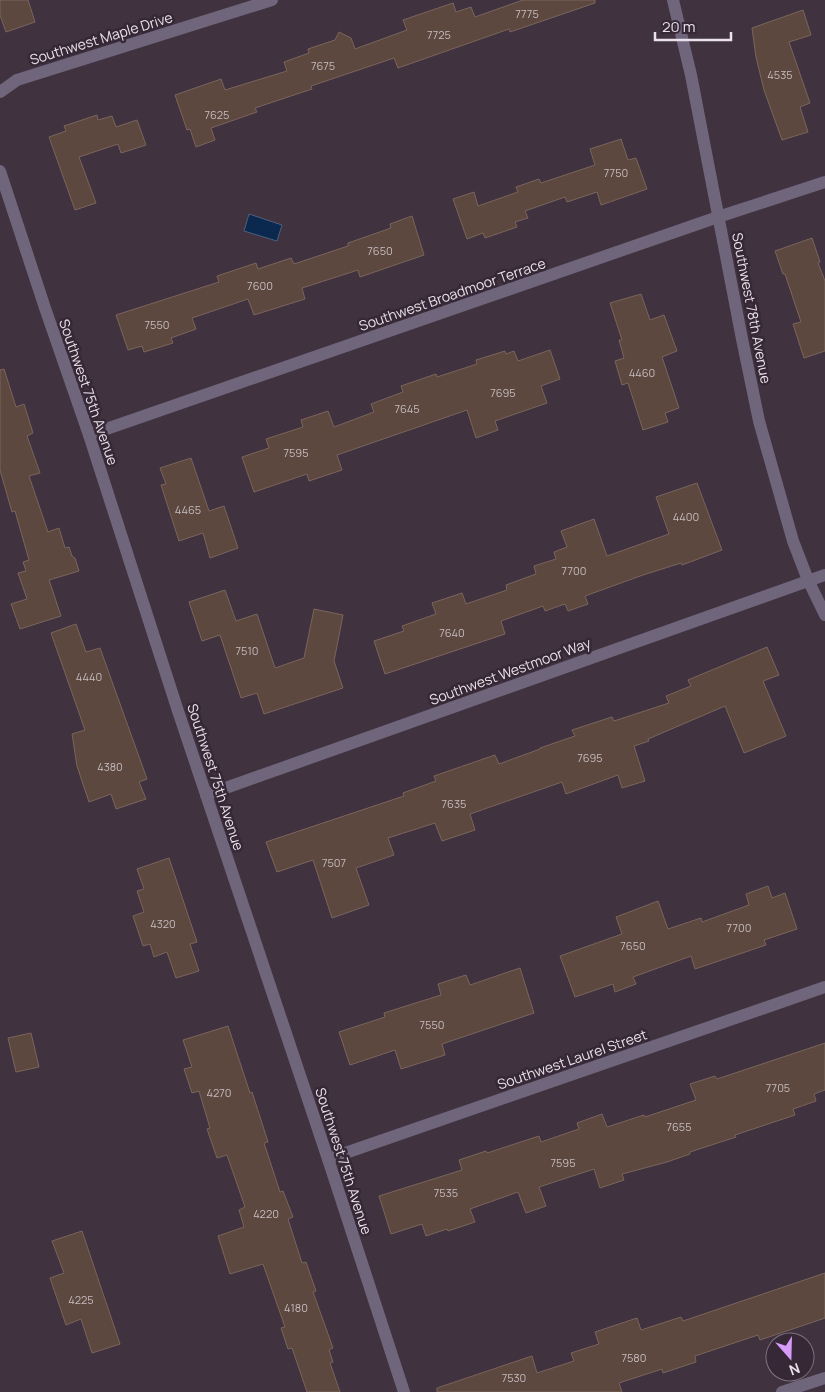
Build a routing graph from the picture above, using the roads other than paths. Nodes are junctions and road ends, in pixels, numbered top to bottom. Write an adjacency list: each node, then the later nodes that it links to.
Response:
1 (272, 0): 3 (street, Southwest Maple Drive)
2 (673, 0): 6 (street, Southwest 78th Avenue)
3 (0, 92)
4 (0, 171): 7 (street, Southwest 75th Avenue)
5 (825, 182): 6 (street, Southwest Broadmoor Terrace)
6 (718, 217): 7 (street, Southwest Broadmoor Terrace); 9 (street, Southwest 78th Avenue)
7 (89, 435): 11 (street, Southwest 75th Avenue)
8 (825, 575): 9 (street, Southwest Westmoor Way)
9 (808, 580): 10 (street, Southwest 78th Avenue); 11 (street, Southwest Westmoor Way)
10 (825, 615)
11 (206, 795): 13 (street, Southwest 75th Avenue)
12 (825, 987): 13 (street, Southwest Laurel Street)
13 (328, 1159): 15 (street, Southwest 75th Avenue)
14 (825, 1378): 16 (street)
15 (404, 1392)
16 (782, 1392)

